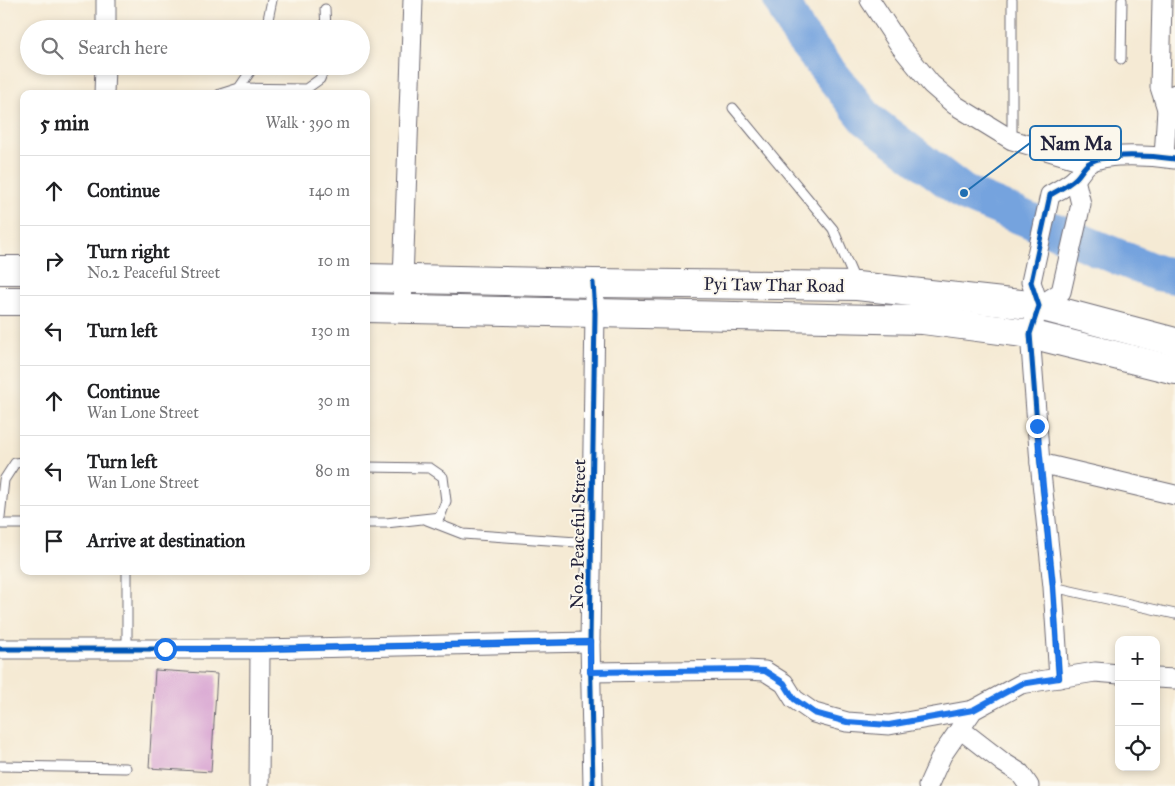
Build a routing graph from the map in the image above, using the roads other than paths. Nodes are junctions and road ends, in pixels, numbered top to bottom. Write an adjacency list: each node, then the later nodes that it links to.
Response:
1 (106, 0): 9 (street)
2 (272, 0): 10 (lane)
3 (413, 0): 28 (street)
4 (1012, 0): 21 (lane)
5 (1122, 0): 12 (lane)
6 (1162, 0): 19 (street)
7 (874, 3): 21 (street)
8 (326, 9): 11 (lane)
9 (106, 20)
10 (268, 20)
11 (326, 20)
12 (1121, 59)
13 (105, 75): 17 (street)
14 (248, 75): 16 (lane)
15 (322, 75): 16 (lane)
16 (239, 88): 18 (lane)
17 (104, 90)
18 (233, 90)
19 (1171, 101): 22 (street)
20 (734, 108): 30 (lane)
21 (1012, 140): 23 (street)
22 (1170, 158): 23 (street)
23 (1089, 163): 24 (street)
24 (1075, 179): 31 (street); 31 (street)
25 (0, 270): 26 (highway)
26 (20, 270)
27 (370, 278): 28 (highway, Pyi Taw Thar Road)
28 (404, 278): 29 (highway, Pyi Taw Thar Road); 35 (street)
29 (593, 283): 30 (highway, Pyi Taw Thar Road); 36 (street, No.2 Peaceful Street)
30 (857, 286): 31 (highway, Pyi Taw Thar Road)
31 (1044, 294): 37 (street); 38 (highway, Pyi Taw Thar Road)
32 (0, 301): 33 (highway)
33 (20, 302)
34 (370, 308): 35 (highway, Pyi Taw Thar Road)
35 (402, 308): 36 (highway, Pyi Taw Thar Road)
36 (595, 313): 37 (highway, Pyi Taw Thar Road); 49 (street, No.2 Peaceful Street)
37 (1030, 334): 39 (highway, Pyi Taw Thar Road); 41 (street)
38 (1175, 342)
39 (1175, 370)
40 (20, 462): 44 (lane)
41 (1040, 463): 43 (street); 51 (street)
42 (370, 467): 45 (lane)
43 (1175, 495)
44 (0, 517)
45 (424, 519): 46 (lane); 49 (lane)
46 (370, 523)
47 (0, 524): 48 (lane)
48 (20, 524)
49 (591, 543): 53 (street, No.2 Peaceful Street)
50 (127, 575): 55 (lane)
51 (1053, 587): 52 (lane); 59 (street)
52 (1175, 614)
53 (590, 642): 56 (street); 57 (street, No.2 Peaceful Street)
54 (0, 649): 55 (street)
55 (127, 649): 56 (street)
56 (260, 649): 66 (street)
57 (590, 672): 62 (street); 67 (street, No.2 Peaceful Street)
58 (1115, 674): 59 (street)
59 (1059, 678): 62 (street)
60 (1160, 678): 61 (street)
61 (1175, 679)
62 (973, 710): 63 (street)
63 (960, 729): 68 (street); 69 (street)
64 (0, 766): 65 (lane)
65 (126, 768)
66 (259, 786)
67 (593, 786)
68 (928, 786)
69 (1029, 786)

